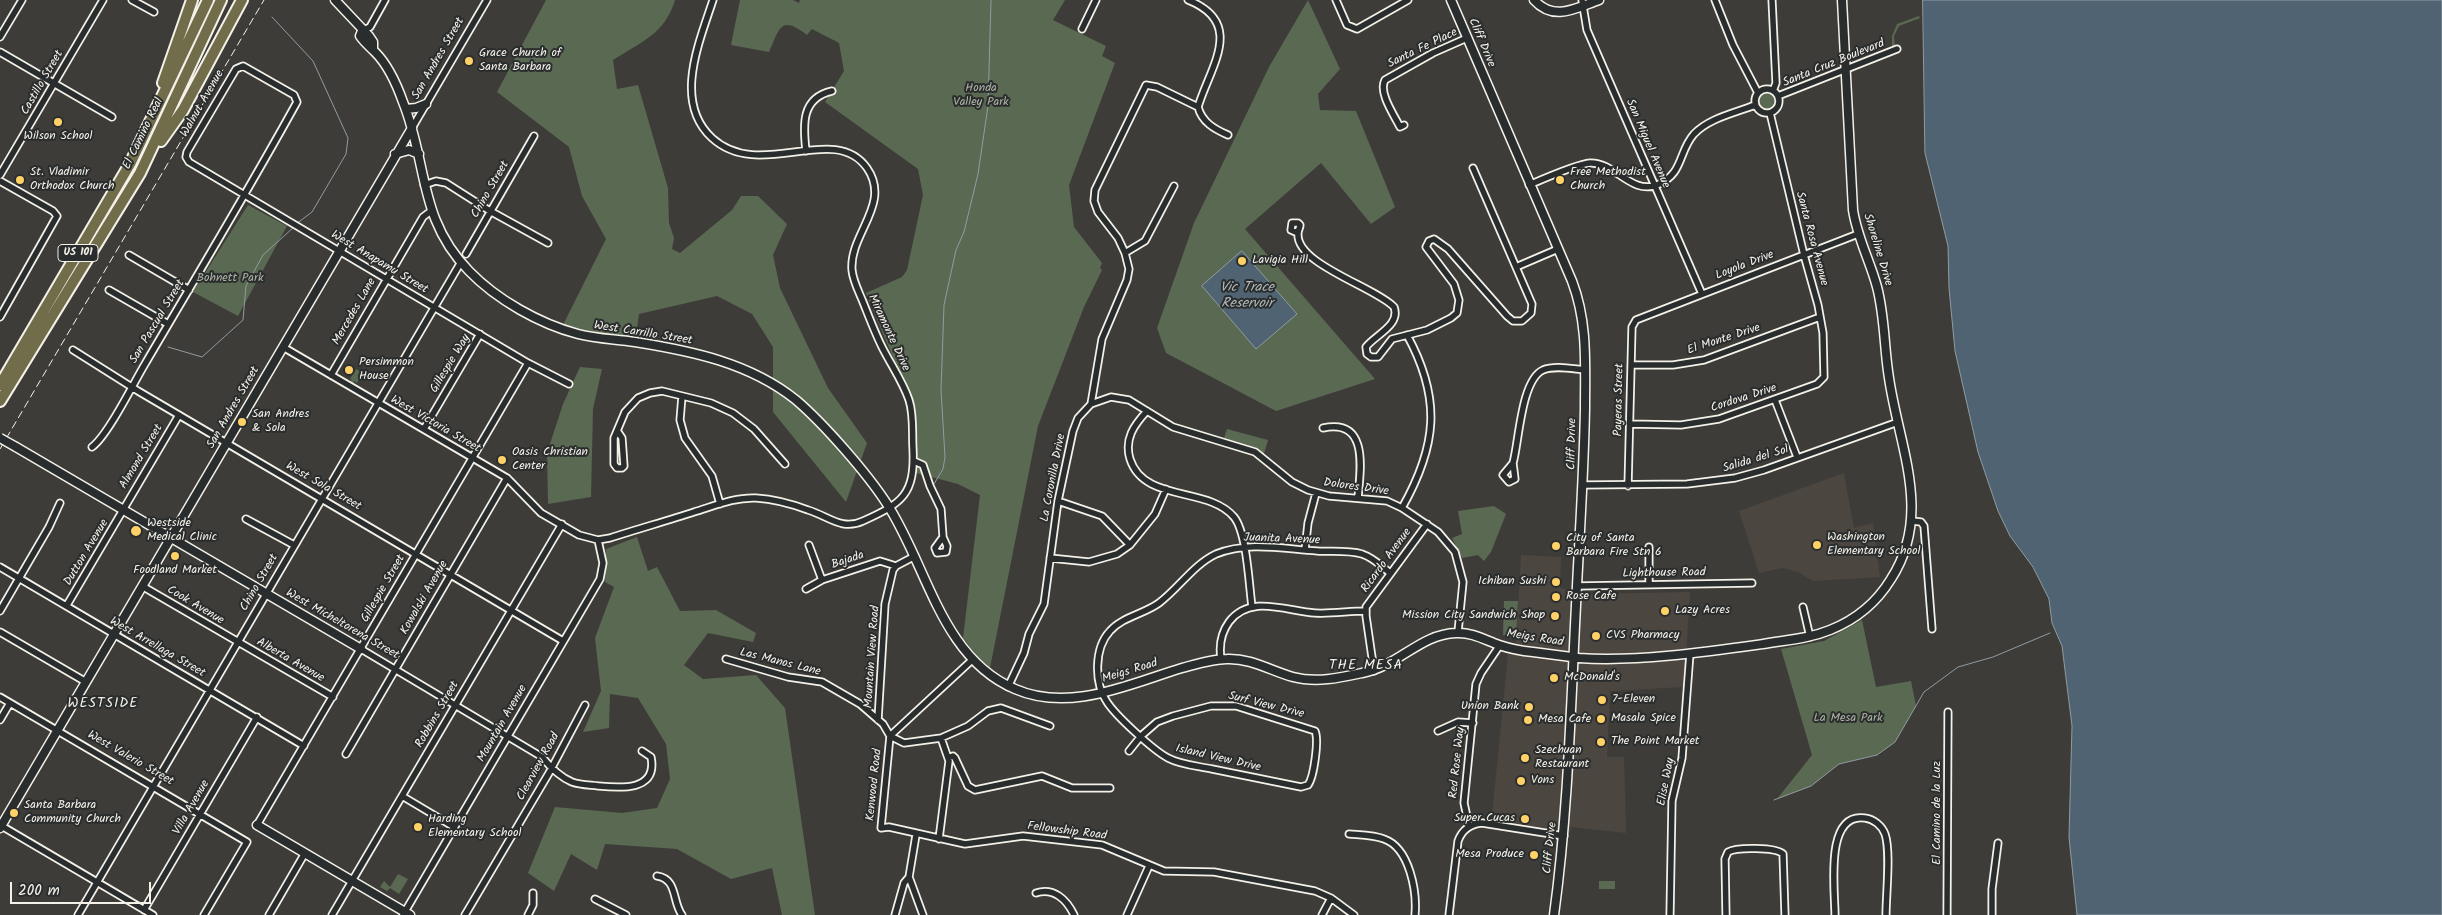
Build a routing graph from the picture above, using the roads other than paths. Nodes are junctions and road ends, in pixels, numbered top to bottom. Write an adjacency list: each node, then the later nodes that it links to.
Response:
1 (22, 0): 26 (street)
2 (102, 0): 31 (street, Castillo Street)
3 (132, 0): 23 (street)
4 (192, 0): 43 (highway)
5 (208, 0): 43 (highway, El Camino Real / US 101)
6 (220, 0): 53 (highway, El Camino Real / US 101)
7 (242, 0): 53 (highway)
8 (335, 0): 25 (main road, West Carrillo Street)
9 (385, 0): 25 (street)
10 (486, 0): 37 (street, San Andres Street)
11 (713, 0): 48 (street, Miramonte Drive)
12 (1096, 0): 24 (street)
13 (1188, 0): 39 (street)
14 (1336, 0): 15 (street)
15 (1408, 0)
16 (1451, 0): 27 (main road, Cliff Drive)
17 (1534, 0): 22 (main road)
18 (1599, 0): 22 (main road)
19 (1715, 0): 34 (street)
20 (1772, 0): 33 (street)
21 (1842, 0): 30 (main road, Shoreline Drive)
22 (1582, 3): 59 (street, San Miguel Avenue)
23 (154, 12)
24 (1082, 29)
25 (362, 31): 40 (main road, West Carrillo Street)
26 (0, 36)
27 (1467, 38): 44 (street, Santa Fe Place); 57 (main road, Cliff Drive)
28 (1897, 49): 30 (street, Santa Cruz Boulevard)
29 (0, 52): 31 (street)
30 (1846, 70): 35 (street, Santa Cruz Boulevard); 64 (main road, Shoreline Drive)
31 (54, 83): 42 (street); 54 (street, Castillo Street)
32 (832, 91): 48 (street)
33 (1773, 91): 34 (street); 35 (street)
34 (1758, 93): 38 (street)
35 (1778, 96): 41 (street)
36 (297, 100): 49 (street, Walnut Avenue); 60 (street, San Pascual Street)
37 (426, 104): 40 (main road); 45 (street, San Andres Street)
38 (1755, 105): 41 (street); 59 (street)
39 (1198, 107): 46 (street); 68 (street, La Coronilla Drive)
40 (406, 109): 45 (main road, West Carrillo Street)
41 (1770, 112): 71 (street, Santa Rosa Avenue)
42 (112, 117)
43 (153, 120): 94 (highway, El Camino Real / US 101)
44 (1404, 125)
45 (412, 128): 50 (main road, San Andres Street); 51 (main road, West Carrillo Street)
46 (1228, 135)
47 (534, 136): 61 (street, Chino Street)
48 (806, 151): 114 (street, Miramonte Drive)
49 (187, 152): 60 (street, West Anapamu Street)
50 (395, 154): 51 (main road); 67 (main road, San Andres Street)
51 (419, 154): 56 (main road, West Carrillo Street)
52 (1473, 168): 73 (street)
53 (140, 173): 98 (highway, El Camino Real / US 101)
54 (0, 176)
55 (0, 180): 79 (street)
56 (424, 185): 61 (street); 62 (main road, West Carrillo Street)
57 (1529, 185): 59 (street); 66 (main road, Cliff Drive)
58 (1174, 186): 68 (street)
59 (1654, 186): 77 (street, San Miguel Avenue)
60 (244, 196): 67 (street, West Anapamu Street); 76 (street, San Pascual Street)
61 (490, 211): 65 (street); 69 (street, Chino Street)
62 (431, 212): 72 (main road, West Carrillo Street); 74 (street, Mercedes Lane)
63 (1298, 233): 85 (street)
64 (1858, 234): 71 (street, Loyola Drive); 103 (main road, Shoreline Drive)
65 (548, 242)
66 (1558, 249): 73 (street); 90 (main road, Cliff Drive)
67 (339, 251): 74 (street, West Anapamu Street); 86 (main road, San Andres Street)
68 (1125, 253): 100 (street, La Coronilla Drive)
69 (466, 254)
70 (129, 255): 76 (street)
71 (1804, 255): 77 (street, Loyola Drive); 81 (street, Santa Rosa Avenue)
72 (461, 262): 78 (street, Chino Street); 127 (main road, West Carrillo Street)
73 (1516, 267): 85 (street)
74 (386, 279): 78 (street, West Anapamu Street); 92 (street, Mercedes Lane)
75 (108, 290): 83 (street)
76 (189, 290): 83 (street, San Pascual Street)
77 (1702, 294): 82 (street, Loyola Drive)
78 (434, 307): 84 (street, West Anapamu Street); 99 (street, Chino Street)
79 (2, 310): 80 (street)
80 (0, 317)
81 (1820, 317): 89 (street, El Monte Drive); 91 (street, Santa Rosa Avenue)
82 (1640, 318): 89 (street, Payeras Street)
83 (168, 324): 95 (street, San Pascual Street)
84 (480, 334): 88 (street, West Anapamu Street); 106 (street, Gillespie Way)
85 (1407, 336): 128 (street, Ricardo Avenue)
86 (283, 347): 92 (street, West Victoria Street); 109 (main road, San Andres Street)
87 (73, 350): 95 (street, West Sola Street)
88 (528, 364): 93 (street, West Anapamu Street); 113 (street, Gillespie Street)
89 (1631, 365): 104 (street, Payeras Street)
90 (1585, 370): 116 (street); 118 (main road, Cliff Drive)
91 (1825, 372): 97 (street, Cordova Drive)
92 (331, 375): 99 (street, West Victoria Street)
93 (569, 384)
94 (0, 385)
95 (131, 387): 102 (street, West Sola Street); 111 (street, San Pascual Street)
96 (682, 396): 107 (street); 115 (street); 126 (street)
97 (1775, 400): 104 (street, Cordova Drive); 112 (street)
98 (0, 401)
99 (377, 403): 106 (street, West Victoria Street); 122 (street, Chino Street)
100 (1090, 404): 101 (street, Dolores Drive); 124 (street, La Coronilla Drive)
101 (1147, 411): 120 (street); 121 (street, Dolores Drive)
102 (178, 415): 109 (street, West Sola Street); 129 (street, Almond Street)
103 (1898, 422): 110 (main road, Shoreline Drive); 112 (street, Salida del Sol)
104 (1630, 424): 119 (street, Payeras Street)
105 (1323, 428): 123 (street)
106 (424, 429): 113 (street, West Victoria Street)
107 (618, 432): 107 (street)
108 (0, 438): 129 (main road, West Micheltorena Street, bridge)
109 (226, 443): 122 (street, West Sola Street); 135 (main road, San Andres Street)
110 (1904, 446): 131 (main road, Meigs Road)
111 (92, 447)
112 (1797, 458): 119 (street, Salida del Sol)
113 (472, 459): 117 (street, West Victoria Street); 143 (street, Gillespie Street)
114 (914, 461): 127 (street, Miramonte Drive); 134 (street)
115 (785, 464)
116 (1513, 464)
117 (507, 478): 132 (street, West Victoria Street); 148 (street, Kowalski Avenue)
118 (1583, 486): 119 (street, Salida del Sol); 155 (main road, Cliff Drive)
119 (1628, 486)
120 (1166, 489): 137 (street); 140 (street)
121 (1316, 493): 123 (street, Dolores Drive); 142 (street)
122 (321, 498): 138 (street, Chino Street); 143 (street, West Sola Street)
123 (1358, 498): 128 (street, Dolores Drive)
124 (1058, 501): 137 (street); 145 (street, La Coronilla Drive)
125 (60, 503): 150 (street)
126 (720, 504): 127 (street, Miramonte Drive); 136 (street, Miramonte Drive)
127 (889, 507): 144 (main road, West Carrillo Street)
128 (1402, 508): 133 (street, Dolores Drive)
129 (122, 510): 135 (main road, West Micheltorena Street); 158 (street, Dutton Avenue)
130 (246, 519): 138 (street)
131 (1912, 520): 164 (street); 168 (main road, Meigs Road)
132 (562, 524): 136 (street, West Victoria Street); 162 (street, Robbins Street)
133 (1427, 524): 149 (street, Ricardo Avenue); 166 (street, Dolores Drive)
134 (943, 537)
135 (171, 538): 154 (main road, San Andres Street); 157 (main road, West Micheltorena Street)
136 (598, 540): 169 (street, Mountain Avenue)
137 (1130, 544): 145 (street)
138 (294, 545): 157 (street, Chino Street)
139 (810, 545): 151 (street)
140 (1244, 548): 142 (street, Juanita Avenue); 159 (street); 183 (street, Juanita Avenue)
141 (1649, 548): 152 (street)
142 (1305, 550): 149 (street, Juanita Avenue)
143 (417, 553): 148 (street, West Sola Street); 172 (street, Gillespie Street)
144 (915, 556): 146 (street); 177 (main road, West Carrillo Street)
145 (1050, 558): 181 (street, La Coronilla Drive)
146 (896, 566): 151 (street, Bajada); 192 (street, Mountain View Road)
147 (0, 567): 150 (street, West Arrellaga Street)
148 (451, 573): 162 (street, West Sola Street); 178 (street, Kowalski Avenue)
149 (1390, 573): 163 (street, Ricardo Avenue)
150 (19, 578): 158 (street, West Arrellaga Street); 161 (street)
151 (822, 580): 156 (street, Bajada)
152 (1649, 584): 153 (street, Lighthouse Road); 155 (street, Lighthouse Road)
153 (1752, 584)
154 (142, 586): 167 (main road, San Andres Street); 170 (street, Cook Avenue)
155 (1577, 586): 174 (main road, Cliff Drive)
156 (806, 589)
157 (266, 594): 170 (street, Chino Street); 172 (main road, West Micheltorena Street)
158 (67, 605): 167 (street, West Arrellaga Street)
159 (1252, 607): 163 (street); 176 (street)
160 (1803, 607): 168 (street)
161 (0, 611)
162 (511, 611): 169 (street, West Sola Street); 188 (street, Robbins Street)
163 (1366, 611): 179 (street, Ricardo Avenue)
164 (1932, 629)
165 (0, 632): 180 (street)
166 (1458, 632): 171 (main road, Meigs Road); 179 (main road, Meigs Road)
167 (114, 634): 180 (main road, San Andres Street); 182 (street, West Arrellaga Street)
168 (1810, 637): 173 (main road, Meigs Road)
169 (563, 641): 199 (street, Mountain Avenue)
170 (237, 643): 182 (street, Chino Street); 185 (street, Alberta Avenue)
171 (1500, 645): 174 (main road, Meigs Road); 193 (street, Red Rose Way)
172 (361, 649): 178 (street, West Micheltorena Street); 185 (street, Gillespie Street)
173 (1690, 653): 174 (main road, Meigs Road); 251 (street, Elise Way)
174 (1573, 657): 218 (main road, Cliff Drive)
175 (726, 659): 192 (street, Las Manos Lane)
176 (1221, 659): 179 (main road, Meigs Road); 183 (main road, Meigs Road)
177 (972, 660): 181 (main road, West Carrillo Street); 197 (street, Kenwood Road)
178 (395, 669): 188 (street, West Micheltorena Street); 205 (street, Kowalski Avenue)
179 (1374, 670)
180 (86, 682): 195 (main road, San Andres Street)
181 (1008, 687): 183 (main road, Meigs Road)
182 (209, 690): 190 (street, West Arrellaga Street); 208 (street, Chino Street)
183 (1103, 692): 198 (street, Island View Drive)
184 (0, 697): 186 (street, West Valerio Street)
185 (333, 697): 202 (street, Gillespie Street)
186 (10, 703): 191 (street); 195 (street, West Valerio Street)
187 (585, 705): 207 (street, Clearview Road)
188 (455, 706): 199 (street, West Micheltorena Street); 210 (street, Robbins Street)
189 (1948, 712): 256 (street, El Camino de la Luz)
190 (257, 716): 202 (street, West Arrellaga Street); 211 (street, Villa Avenue)
191 (0, 720)
192 (878, 720): 197 (street, Las Manos Lane)
193 (1472, 722): 196 (street); 214 (street, Red Rose Way)
194 (1050, 726): 200 (street)
195 (58, 730): 208 (street, West Valerio Street); 213 (main road, San Andres Street)
196 (1438, 731)
197 (890, 736): 200 (street); 217 (street, Kenwood Road)
198 (1141, 736): 201 (street, Surf View Drive); 201 (street, Island View Drive); 204 (street, Surf View Drive)
199 (507, 737): 207 (street, West Micheltorena Street); 215 (street, Mountain Avenue)
200 (941, 738): 206 (street)
201 (1317, 738)
202 (304, 746): 212 (street, Gillespie Street)
203 (642, 751): 207 (street, West Micheltorena Street)
204 (1129, 752)
205 (346, 754)
206 (948, 758): 209 (street); 219 (street)
207 (550, 767): 238 (street, Clearview Road)
208 (153, 786): 211 (street, West Valerio Street); 226 (street, Chino Street)
209 (1110, 788)
210 (402, 796): 215 (street); 225 (street, Robbins Street)
211 (200, 814): 231 (street, Villa Avenue); 235 (street, West Valerio Street)
212 (257, 825): 221 (main road)
213 (0, 826): 226 (street)
214 (1469, 826): 218 (street); 249 (street)
215 (454, 827): 232 (street, Mountain Avenue)
216 (1349, 834): 248 (street)
217 (916, 835): 219 (street, Fellowship Road); 224 (street)
218 (1564, 836): 250 (main road, Cliff Drive)
219 (939, 839): 222 (street, Fellowship Road)
220 (1998, 843): 257 (street)
221 (305, 853): 225 (main road); 236 (street)
222 (1149, 866): 229 (street, Fellowship Road); 245 (street)
223 (657, 876): 241 (street)
224 (908, 877): 242 (street); 243 (street)
225 (352, 881): 232 (main road); 237 (street, Robbins Street)
226 (97, 882): 231 (street); 233 (street, Chino Street)
227 (533, 893): 239 (street)
228 (1036, 893): 244 (street)
229 (1331, 898): 246 (street); 247 (street, Fellowship Road)
230 (595, 899): 240 (street)
231 (144, 910): 234 (street)
232 (406, 914)
233 (78, 915)
234 (153, 915)
235 (204, 915)
236 (269, 915)
237 (332, 915)
238 (465, 915)
239 (528, 915)
240 (626, 915)
241 (682, 915)
242 (895, 915)
243 (923, 915)
244 (1074, 915)
245 (1127, 915)
246 (1322, 915)
247 (1354, 915)
248 (1415, 915)
249 (1449, 915)
250 (1554, 915)
251 (1670, 915)
252 (1726, 915): 253 (street)
253 (1785, 915)
254 (1835, 915): 255 (street)
255 (1886, 915)
256 (1947, 915)
257 (1992, 915)

